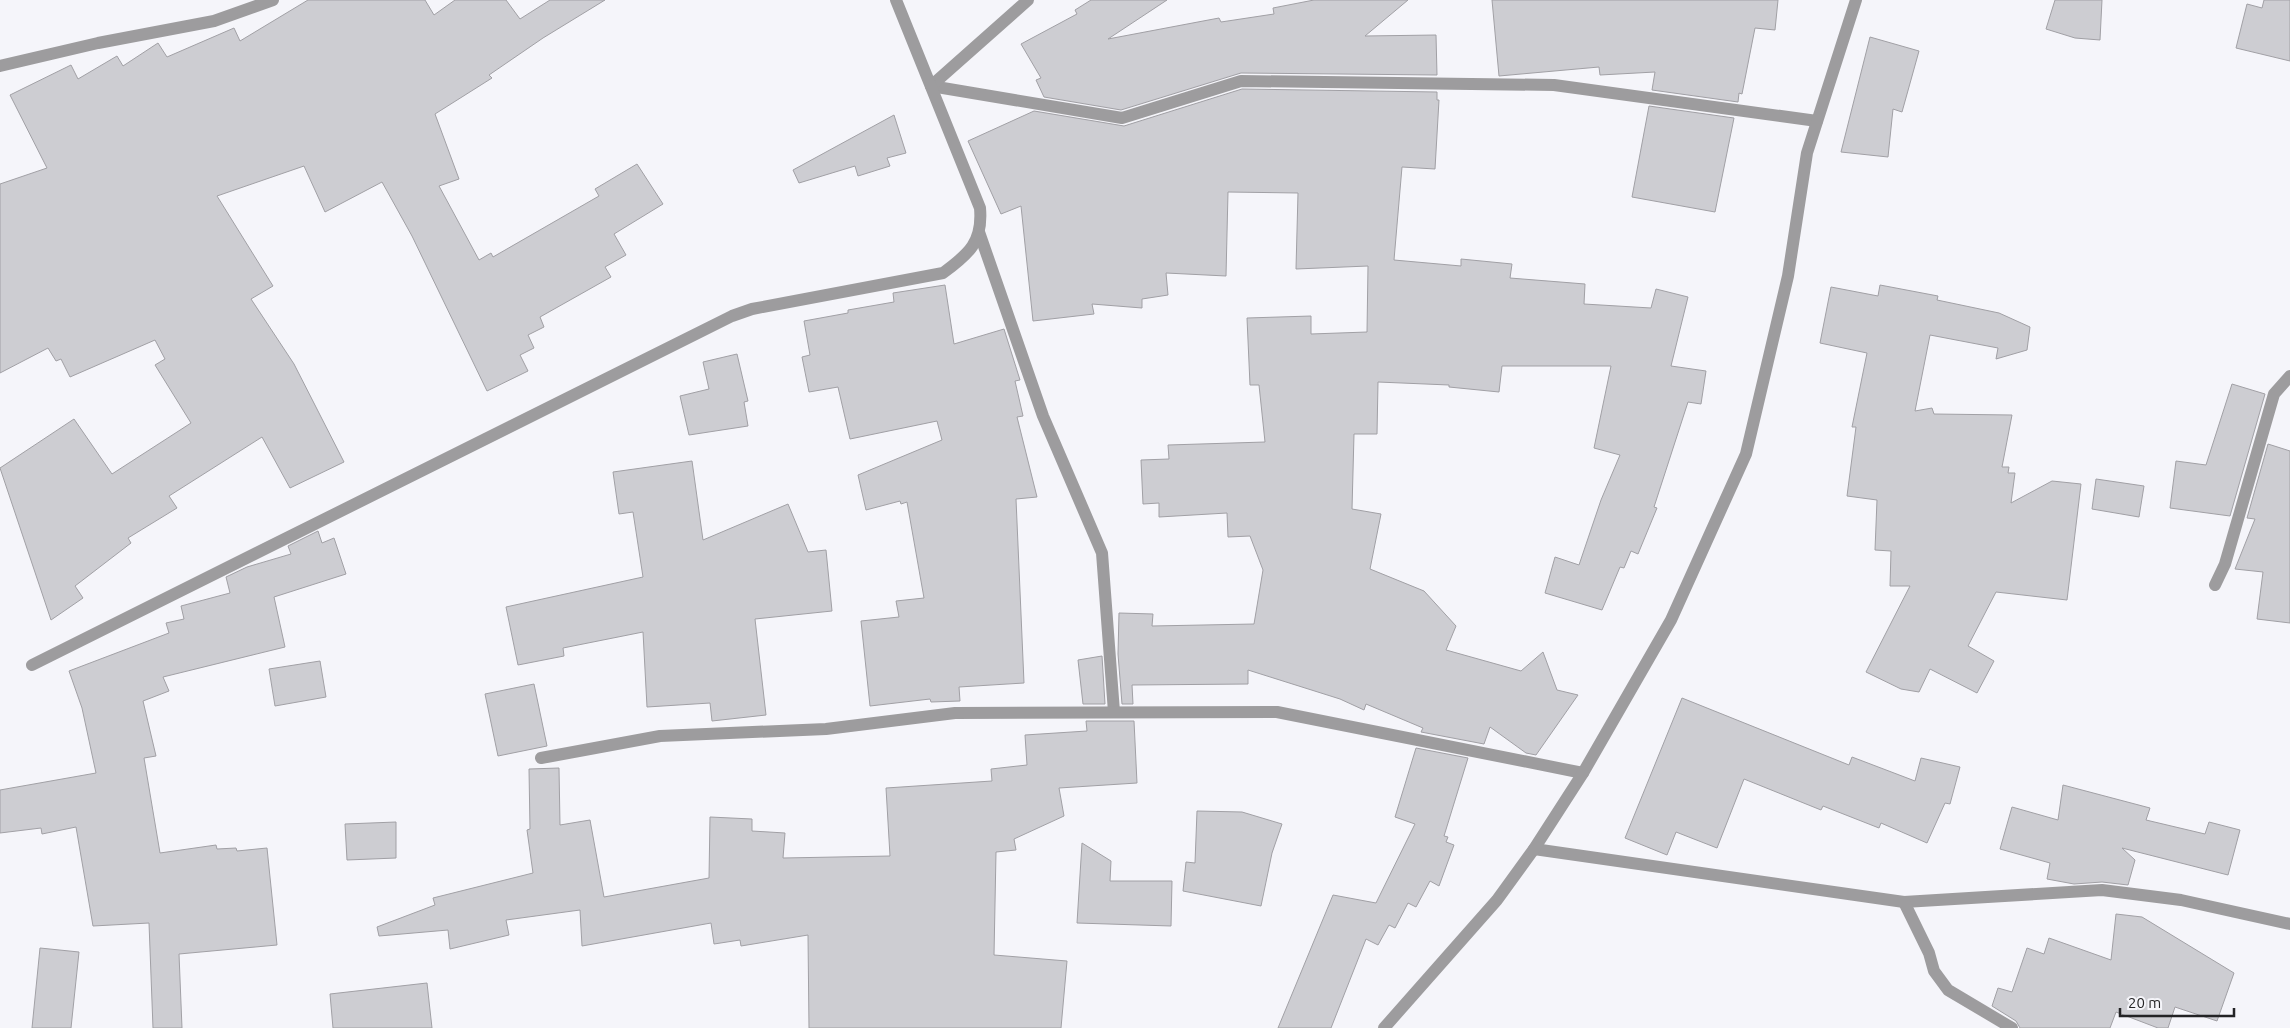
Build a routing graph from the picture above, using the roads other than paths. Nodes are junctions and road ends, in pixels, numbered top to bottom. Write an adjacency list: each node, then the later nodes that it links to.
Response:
1 (273, 0): 5 (street)
2 (896, 0): 6 (street)
3 (1028, 0): 6 (street)
4 (1856, 0): 7 (street)
5 (0, 66)
6 (931, 86): 7 (street); 8 (street)
7 (1817, 121): 14 (street)
8 (979, 232): 11 (street); 12 (street)
9 (2290, 376): 10 (street)
10 (2215, 585)
11 (32, 665)
12 (1114, 712): 13 (street); 14 (street)
13 (541, 758)
14 (1583, 773): 15 (street)
15 (1534, 849): 16 (street); 18 (street)
16 (1904, 902): 17 (street); 19 (street)
17 (2290, 924)
18 (1384, 1028)
19 (2012, 1028)

